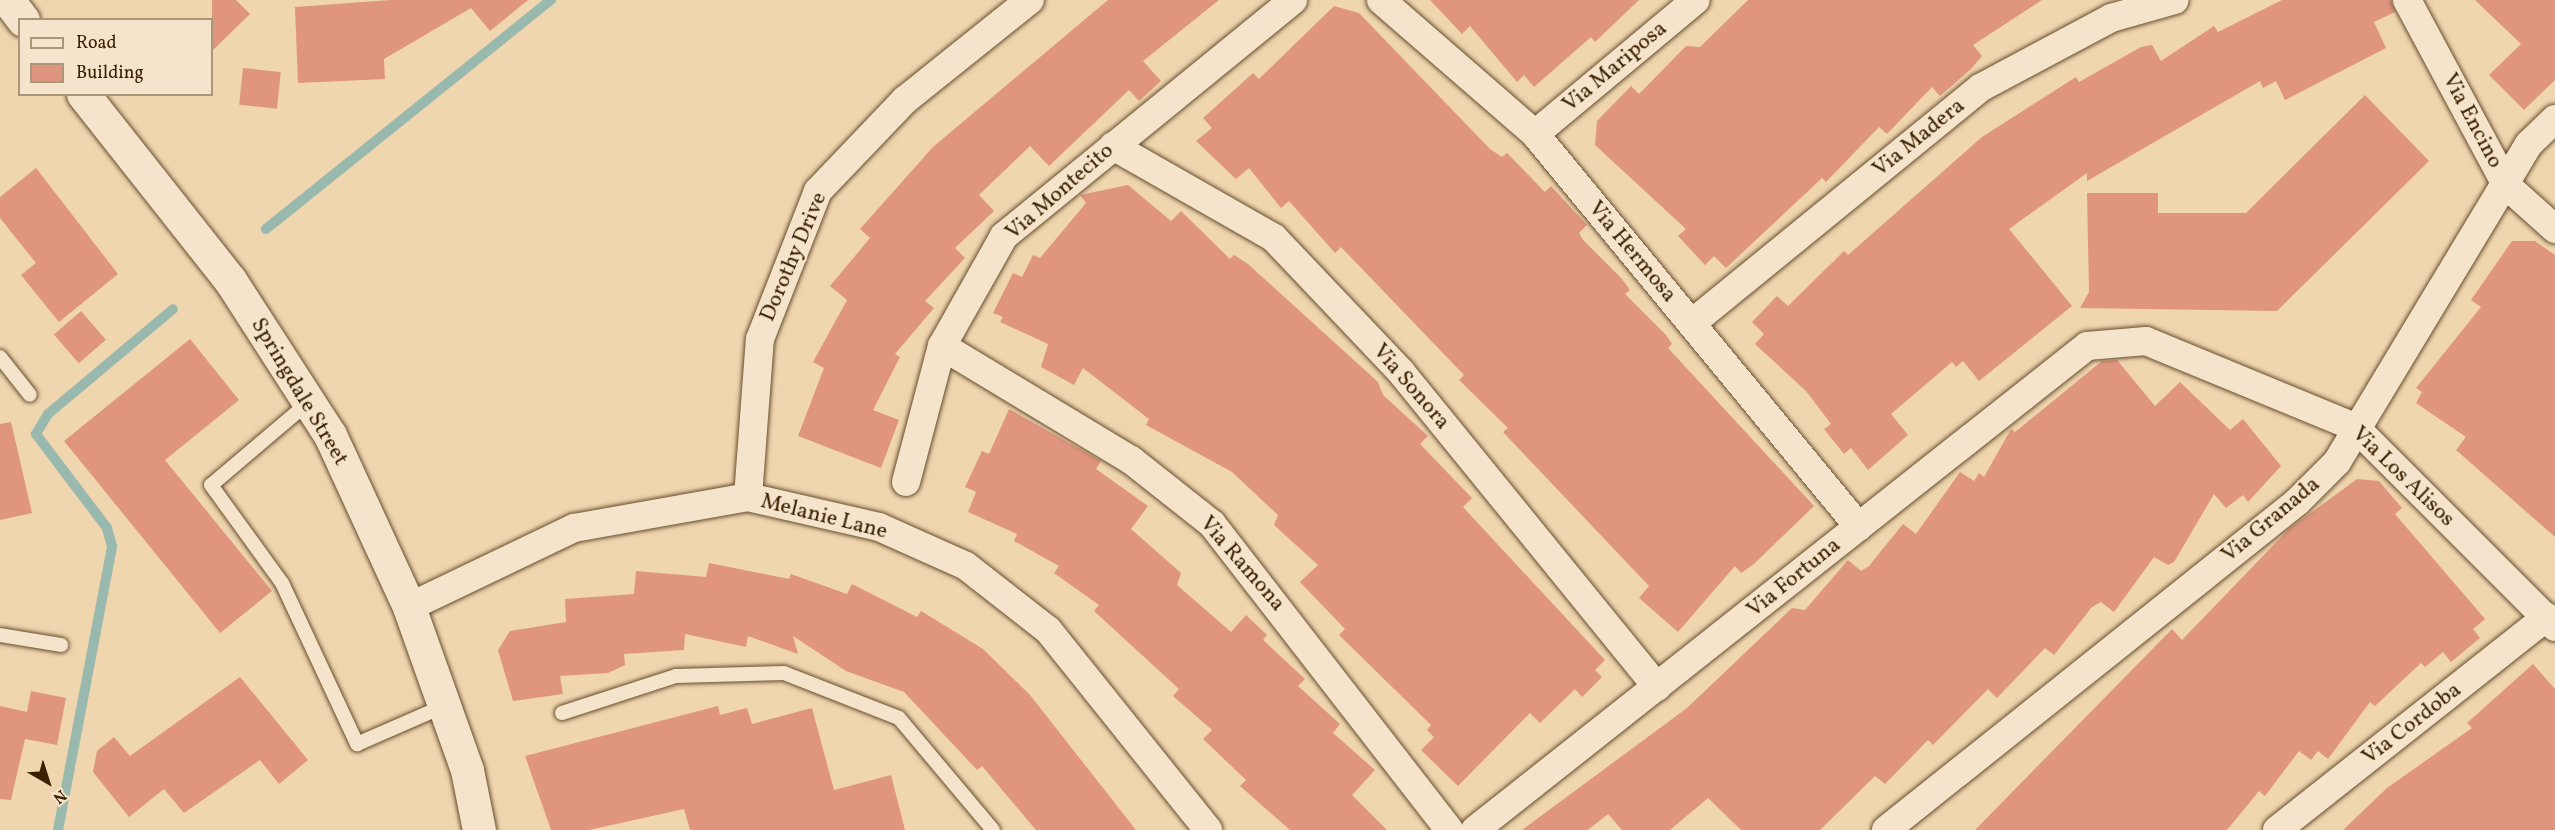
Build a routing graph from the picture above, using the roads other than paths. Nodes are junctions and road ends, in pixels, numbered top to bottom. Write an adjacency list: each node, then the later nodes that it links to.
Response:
1 (8, 0): 8 (main road)
2 (1030, 0): 23 (street, Dorothy Drive)
3 (1293, 0): 12 (street, Via Montecito)
4 (1382, 0): 11 (street, Via Hermosa)
5 (1696, 0): 11 (street, Via Mariposa)
6 (2175, 0): 15 (street, Via Madera)
7 (2407, 0): 13 (street, Via Encino)
8 (22, 18)
9 (85, 96): 20 (main road, Springdale Street)
10 (2555, 119): 13 (street, Via Granada)
11 (1535, 134): 15 (street, Via Hermosa)
12 (1113, 146): 17 (street, Via Montecito); 29 (street, Via Sonora)
13 (2506, 184): 14 (street, Via Encino); 21 (street, Via Granada)
14 (2555, 229)
15 (1692, 323): 24 (street, Via Hermosa)
16 (2119, 340): 21 (street, Via Los Alisos); 24 (street, Via Fortuna)
17 (942, 346): 22 (street, Via Montecito); 35 (street, Via Ramona)
18 (0, 357): 19 (lane)
19 (30, 395)
20 (309, 402): 25 (main road, Springdale Street); 30 (lane)
21 (2355, 427): 26 (street, Via Los Alisos); 37 (street, Via Granada)
22 (906, 482)
23 (748, 497): 25 (street, Melanie Lane); 34 (street, Melanie Lane)
24 (1859, 526): 29 (street, Via Fortuna)
25 (409, 607): 30 (main road, Springdale Street)
26 (2551, 622): 38 (street, Via Cordoba)
27 (0, 635): 28 (lane)
28 (62, 645)
29 (1657, 687): 36 (street, Via Fortuna)
30 (444, 706): 32 (main road, Springdale Street)
31 (562, 713): 33 (lane)
32 (479, 830)
33 (993, 830)
34 (1208, 830)
35 (1449, 830)
36 (1475, 830)
37 (1886, 830)
38 (2277, 830)

